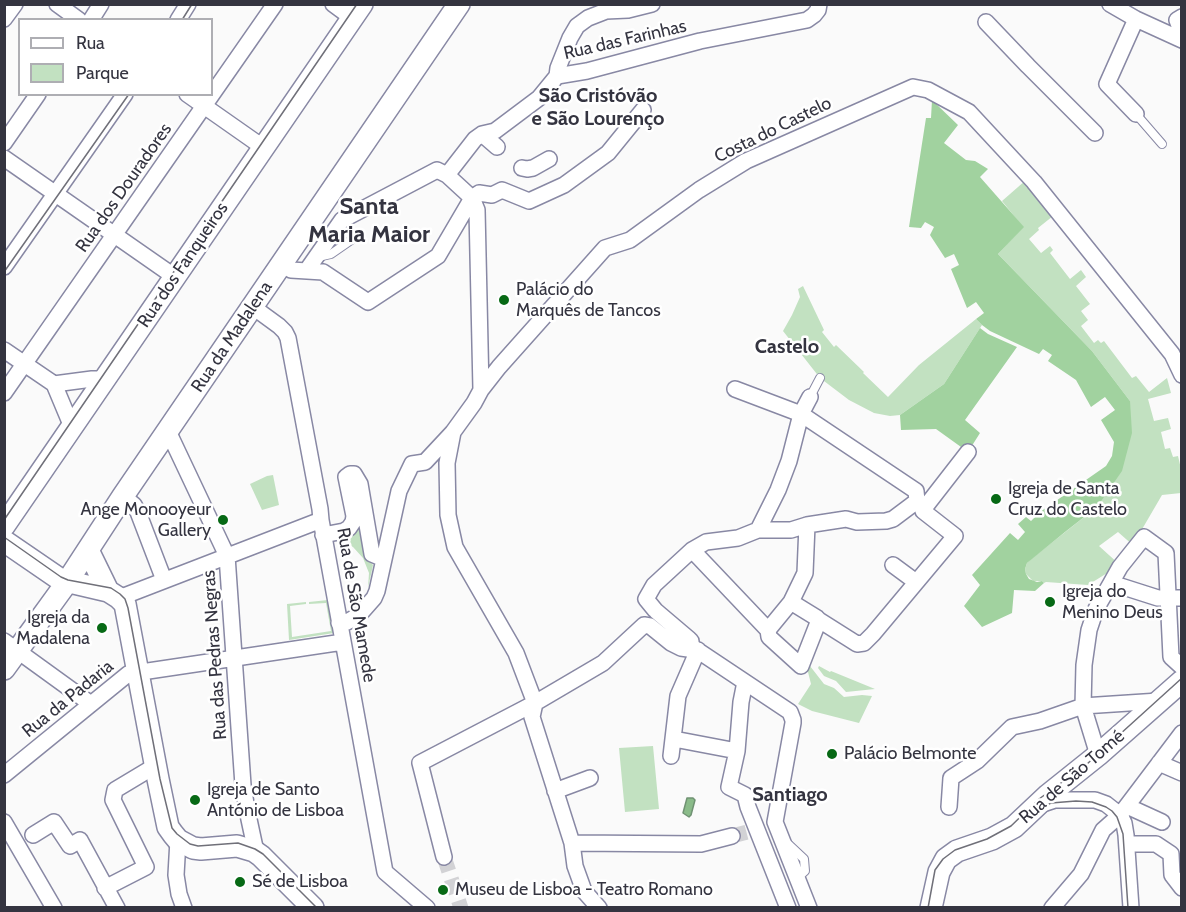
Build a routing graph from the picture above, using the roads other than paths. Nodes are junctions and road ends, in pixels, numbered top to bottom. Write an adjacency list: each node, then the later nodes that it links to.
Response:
1 (15, 4): 16 (street)
2 (57, 4): 13 (street)
3 (101, 4): 14 (street)
4 (188, 4): 15 (street)
5 (275, 4): 21 (street, Rua dos Douradores)
6 (333, 4): 11 (street)
7 (459, 4): 43 (main road, Rua da Madalena)
8 (652, 4): 20 (street)
9 (819, 4): 20 (street, Rua das Farinhas)
10 (1110, 5): 17 (street)
11 (357, 11): 34 (main road, Rua dos Fanqueiros)
12 (1182, 16): 19 (street)
13 (76, 18)
14 (92, 18)
15 (179, 18)
16 (4, 19)
17 (1136, 19): 19 (street); 28 (street)
18 (986, 22): 29 (street)
19 (1180, 39)
20 (557, 76): 30 (street)
21 (213, 94)
22 (37, 96): 31 (street)
23 (124, 96): 39 (street)
24 (190, 96): 26 (street)
25 (212, 96): 26 (street, Rua dos Douradores)
26 (204, 107): 34 (street); 41 (street, Rua dos Douradores)
27 (643, 110): 40 (street)
28 (1136, 114): 32 (lane)
29 (1095, 133)
30 (482, 134): 33 (street); 38 (street)
31 (4, 143)
32 (1162, 144)
33 (497, 147)
34 (264, 148): 46 (main road, Rua dos Fanqueiros)
35 (4, 158): 39 (street)
36 (549, 159): 37 (street)
37 (522, 168)
38 (447, 174): 40 (street); 44 (street)
39 (56, 194): 41 (street); 45 (street)
40 (472, 198): 44 (street); 55 (street)
41 (115, 235): 46 (street); 49 (street, Rua dos Douradores)
42 (357, 236): 44 (lane)
43 (283, 264): 44 (street); 47 (main road, Rua da Madalena)
44 (312, 264)
45 (4, 267)
46 (175, 277): 52 (main road, Rua dos Fanqueiros)
47 (253, 307): 60 (main road, Rua da Madalena); 67 (street, Rua de São Mamede)
48 (4, 350): 49 (street)
49 (25, 364): 53 (street); 56 (street, Rua dos Douradores)
50 (1182, 375): 55 (street, Costa do Castelo)
51 (820, 378): 57 (lane)
52 (105, 379): 53 (street); 59 (main road, Rua dos Fanqueiros)
53 (54, 384): 59 (street)
54 (735, 389): 58 (street)
55 (481, 390): 61 (street, Costa do Castelo)
56 (4, 393)
57 (810, 397): 58 (street)
58 (801, 414): 64 (street); 68 (street)
59 (72, 427): 66 (main road, Rua dos Fanqueiros)
60 (168, 431): 63 (main road, Rua da Madalena); 72 (street, Rua das Pedras Negras)
61 (453, 432): 73 (street); 95 (street, Costa do Castelo)
62 (968, 452): 64 (street)
63 (123, 496): 70 (main road, Rua da Madalena); 75 (street)
64 (922, 503): 65 (street); 77 (street)
65 (807, 525): 68 (street); 81 (street)
66 (4, 526)
67 (322, 527): 72 (street); 73 (street); 83 (street, Rua de São Mamede)
68 (758, 530): 71 (street)
69 (4, 541): 76 (main road)
70 (88, 550): 76 (main road, Rua da Madalena); 79 (main road)
71 (692, 550): 84 (street); 87 (street)
72 (227, 556): 75 (street); 88 (street, Rua das Pedras Negras)
73 (384, 559): 83 (street)
74 (893, 564): 77 (street)
75 (165, 580): 79 (street)
76 (67, 582): 79 (main road); 86 (main road, Rua da Madalena)
77 (916, 582): 82 (street)
78 (1111, 583): 80 (street); 80 (street); 97 (street)
79 (113, 595): 91 (main road)
80 (1174, 598): 89 (street)
81 (791, 602): 82 (street); 84 (street)
82 (819, 620): 84 (street)
83 (339, 623): 85 (street, Rua de São Mamede)
84 (768, 630)
85 (343, 642): 88 (street, Rua da Padaria); 129 (street, Rua de São Mamede)
86 (11, 646): 90 (main road, Rua da Madalena); 96 (street)
87 (694, 648): 93 (street); 95 (street); 99 (street)
88 (235, 658): 91 (street, Rua da Padaria); 121 (street, Rua das Pedras Negras)
89 (1182, 668)
90 (4, 669)
91 (138, 672): 96 (street, Rua da Padaria); 104 (main road)
92 (1182, 681): 94 (main road, Rua de São Tomé)
93 (746, 682): 100 (street); 115 (street)
94 (1158, 701): 97 (street); 101 (main road, Rua de São Tomé)
95 (534, 703): 108 (street, Costa do Castelo); 122 (street)
96 (92, 704): 106 (street, Rua da Padaria)
97 (1083, 706): 101 (street); 109 (street)
98 (1182, 733): 103 (street)
99 (674, 739): 100 (street); 102 (street)
100 (737, 751): 114 (street)
101 (1098, 755): 111 (main road, Rua de São Tomé)
102 (671, 756)
103 (1159, 763): 105 (street); 110 (street)
104 (155, 766): 118 (main road); 123 (street)
105 (1182, 773)
106 (4, 775)
107 (590, 778): 108 (street)
108 (555, 791): 119 (street, Costa do Castelo)
109 (949, 807)
110 (1123, 810): 111 (street); 113 (street); 120 (street); 134 (street)
111 (1027, 813): 133 (main road, Rua de São Tomé)
112 (4, 822): 117 (street)
113 (1162, 822)
114 (754, 830): 115 (street); 131 (street)
115 (778, 830): 132 (street)
116 (732, 836): 119 (street)
117 (25, 839): 123 (street); 125 (street)
118 (178, 840): 121 (main road); 127 (street)
119 (572, 843): 130 (street, Costa do Castelo)
120 (1127, 844): 124 (street); 135 (street)
121 (256, 852): 128 (main road)
122 (444, 856)
123 (105, 888): 126 (street)
124 (1182, 888)
125 (54, 908)
126 (117, 908)
127 (184, 908)
128 (313, 908)
129 (427, 908)
130 (599, 908)
131 (788, 908)
132 (809, 908)
133 (931, 908)
134 (1052, 908)
135 (1131, 908)

